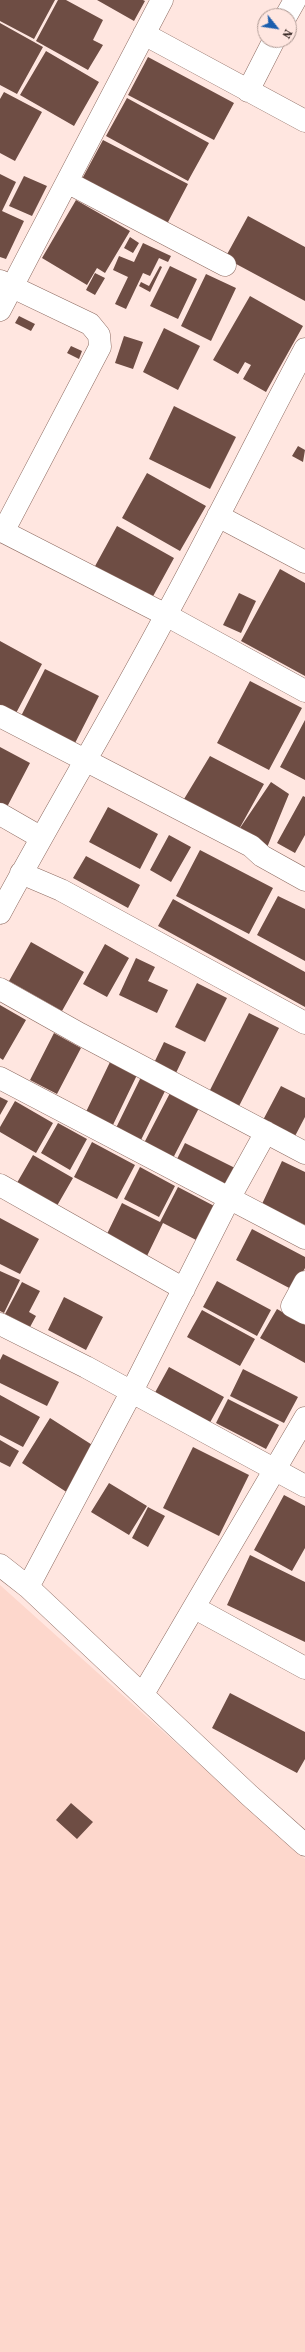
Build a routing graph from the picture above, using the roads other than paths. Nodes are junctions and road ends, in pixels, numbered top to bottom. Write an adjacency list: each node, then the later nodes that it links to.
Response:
1 (162, 0): 2 (street)
2 (144, 34): 4 (street); 6 (street)
3 (270, 48): 4 (street)
4 (248, 91): 5 (street)
5 (305, 121)
6 (67, 182): 7 (street); 8 (street)
7 (224, 265)
8 (6, 284): 9 (street); 12 (street)
9 (0, 310)
10 (304, 354): 11 (street)
11 (218, 516): 13 (street); 14 (street)
12 (2, 531): 14 (street)
13 (305, 562)
14 (166, 615): 15 (street); 17 (street)
15 (305, 690)
16 (0, 716): 17 (street)
17 (86, 761): 19 (street); 21 (street)
18 (0, 814): 19 (street)
19 (40, 837): 20 (street)
20 (21, 873): 22 (street); 24 (street)
21 (305, 880)
22 (0, 913)
23 (0, 989): 26 (street)
24 (305, 1023)
25 (0, 1078): 29 (street)
26 (266, 1132): 27 (street); 29 (street)
27 (305, 1153)
28 (0, 1185): 32 (street)
29 (230, 1197): 30 (street); 32 (street)
30 (305, 1238)
31 (305, 1282): 33 (street)
32 (184, 1289): 35 (street)
33 (305, 1314)
34 (2, 1331): 35 (street)
35 (131, 1393): 37 (street); 40 (street)
36 (305, 1418): 37 (street)
37 (275, 1470): 38 (street); 41 (street)
38 (305, 1486)
39 (0, 1564): 40 (street)
40 (28, 1587): 43 (street)
41 (195, 1608): 42 (street); 43 (street)
42 (305, 1668)
43 (142, 1694): 44 (street)
44 (305, 1844)

